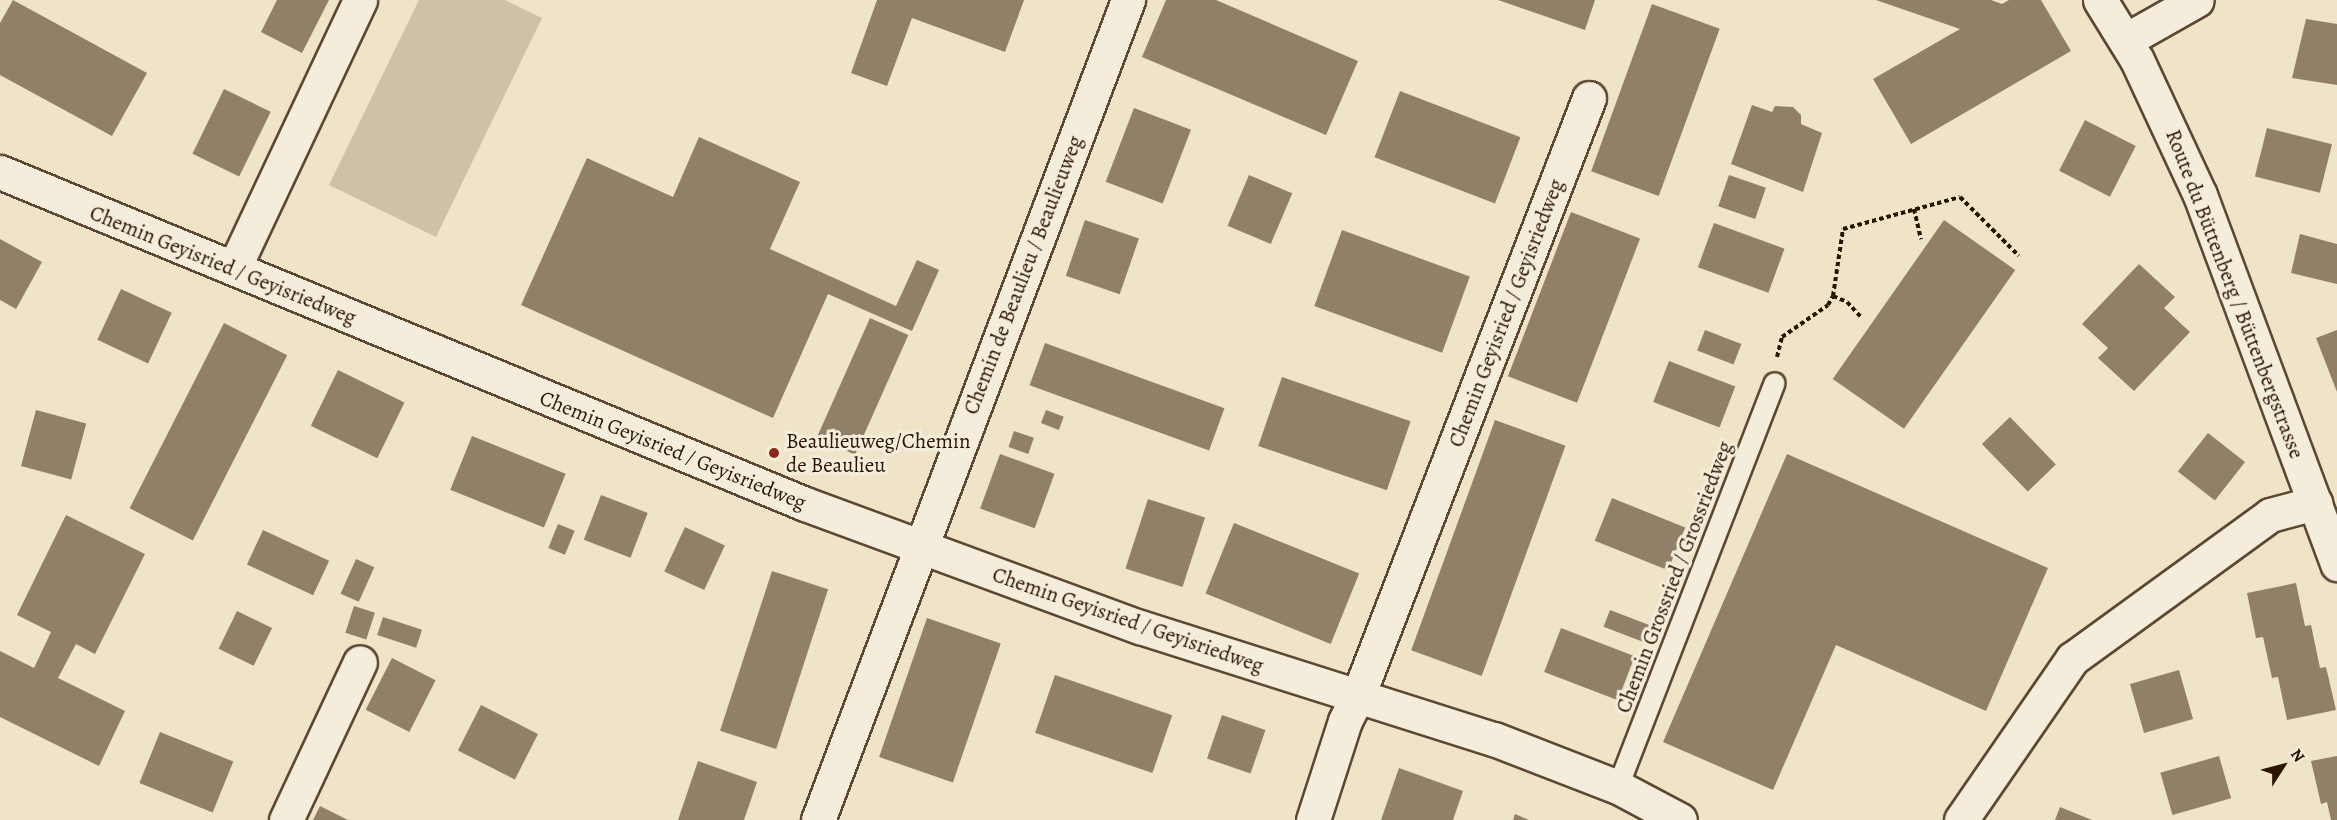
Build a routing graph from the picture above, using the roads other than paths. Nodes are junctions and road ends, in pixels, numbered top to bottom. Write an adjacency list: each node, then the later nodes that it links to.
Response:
1 (360, 0): 8 (street)
2 (1128, 0): 11 (street, Chemin de Beaulieu / Beaulieuweg)
3 (2100, 0): 5 (street, Route du Büttenberg / Büttenbergstrasse)
4 (2197, 0): 5 (street)
5 (2127, 40): 10 (street, Route du Büttenberg / Büttenbergstrasse)
6 (1588, 98): 14 (street, Chemin Geyisried / Geyisriedweg)
7 (0, 172): 8 (street, Chemin Geyisried / Geyisriedweg)
8 (240, 256): 11 (street, Chemin Geyisried / Geyisriedweg)
9 (1775, 383): 15 (lane, Chemin Grossried / Grossriedweg)
10 (2315, 503): 12 (street, Route du Büttenberg / Büttenbergstrasse); 20 (street)
11 (919, 547): 14 (street, Chemin Geyisried / Geyisriedweg); 17 (street, Chemin de Beaulieu / Beaulieuweg)
12 (2337, 564)
13 (360, 662): 16 (street)
14 (1358, 696): 15 (street, Chemin Geyisried / Geyisriedweg); 18 (street)
15 (1618, 787): 19 (street, Chemin Geyisried / Geyisriedweg)
16 (286, 820)
17 (818, 820)
18 (1313, 820)
19 (1680, 820)
20 (1961, 820)

